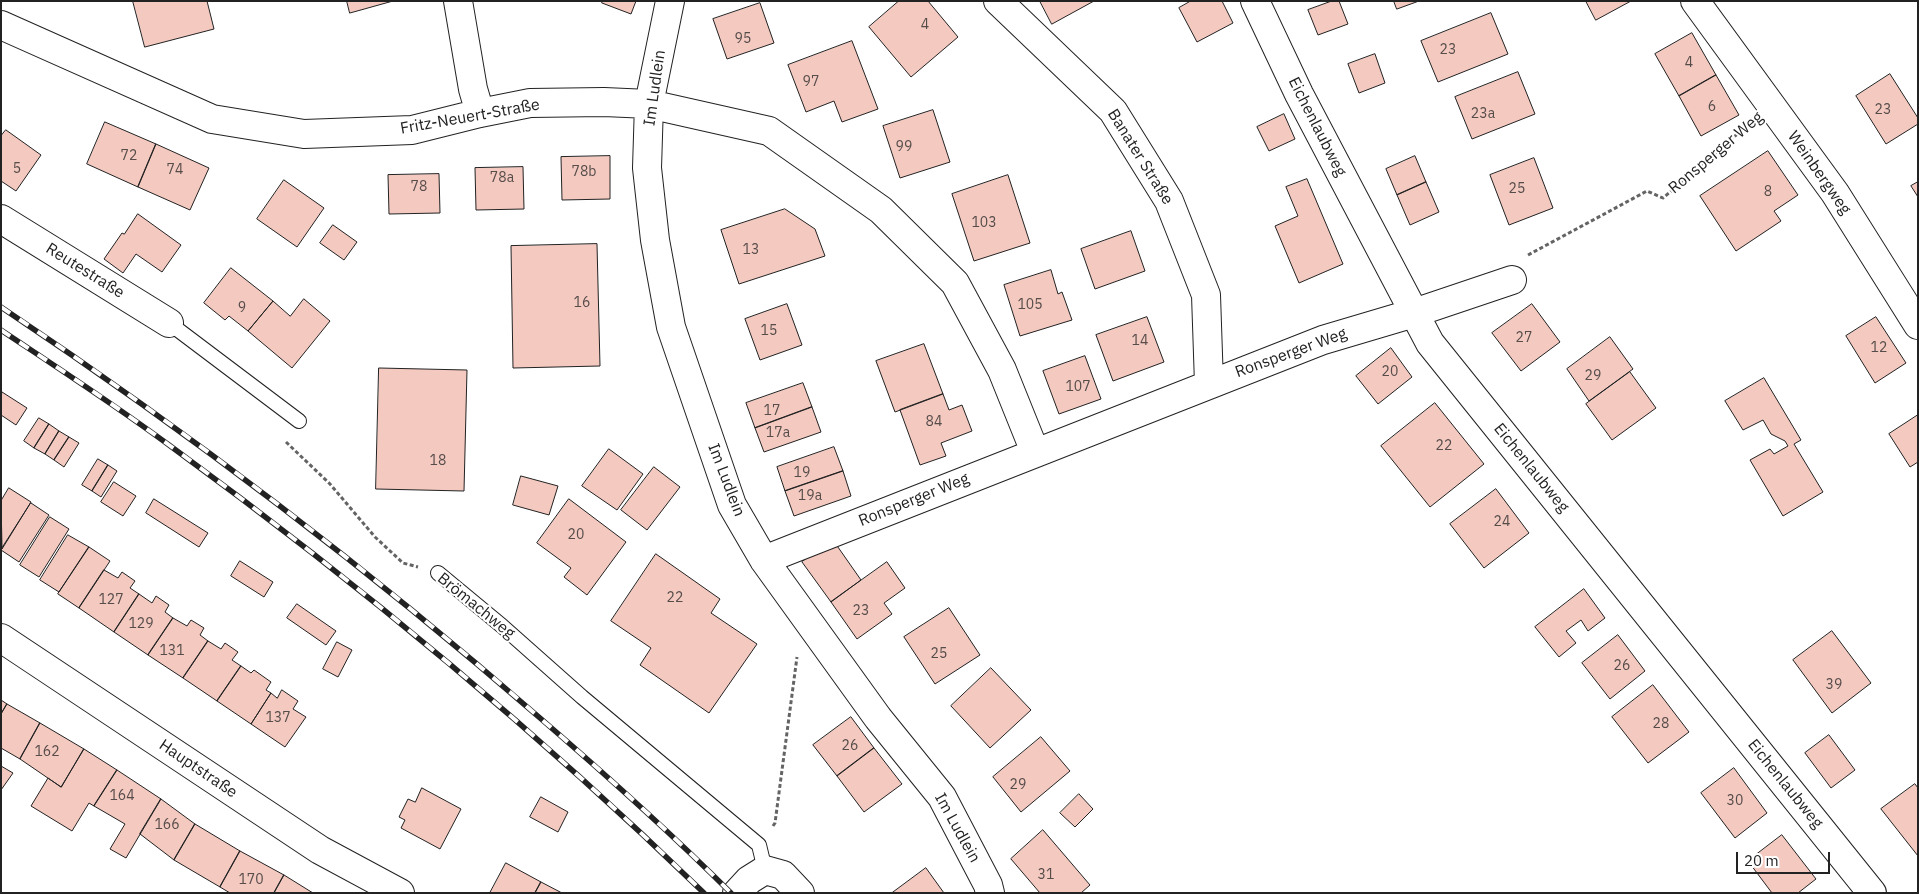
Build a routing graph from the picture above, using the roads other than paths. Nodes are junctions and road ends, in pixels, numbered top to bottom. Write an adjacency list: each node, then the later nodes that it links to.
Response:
1 (458, 1): 8 (street)
2 (670, 1): 7 (street, Im Ludlein)
3 (998, 1): 14 (street, Banater Straße)
4 (1255, 1): 11 (street, Eichenlaubweg)
5 (1695, 1): 13 (street, Weinbergweg)
6 (1, 25): 8 (street, Fritz-Neuert-Straße)
7 (649, 104): 8 (street, Fritz-Neuert-Straße); 16 (street, Fritz-Neuert-Straße); 17 (street, Im Ludlein)
8 (480, 113)
9 (1, 219): 12 (street, Reutestraße)
10 (1512, 280): 11 (street, Ronsperger Weg)
11 (1414, 313): 14 (street, Ronsperger Weg); 25 (street, Eichenlaubweg)
12 (169, 323): 15 (lane)
13 (1918, 325)
14 (1209, 384): 16 (street, Ronsperger Weg)
15 (299, 421)
16 (1035, 452): 17 (street, Ronsperger Weg)
17 (764, 560): 24 (street, Im Ludlein)
18 (438, 572): 20 (lane, Brömachweg)
19 (1, 638): 21 (street, Hauptstraße)
20 (762, 858): 22 (street); 23 (street, Brömachweg)
21 (400, 893)
22 (737, 893)
23 (800, 893)
24 (990, 893)
25 (1872, 893)

